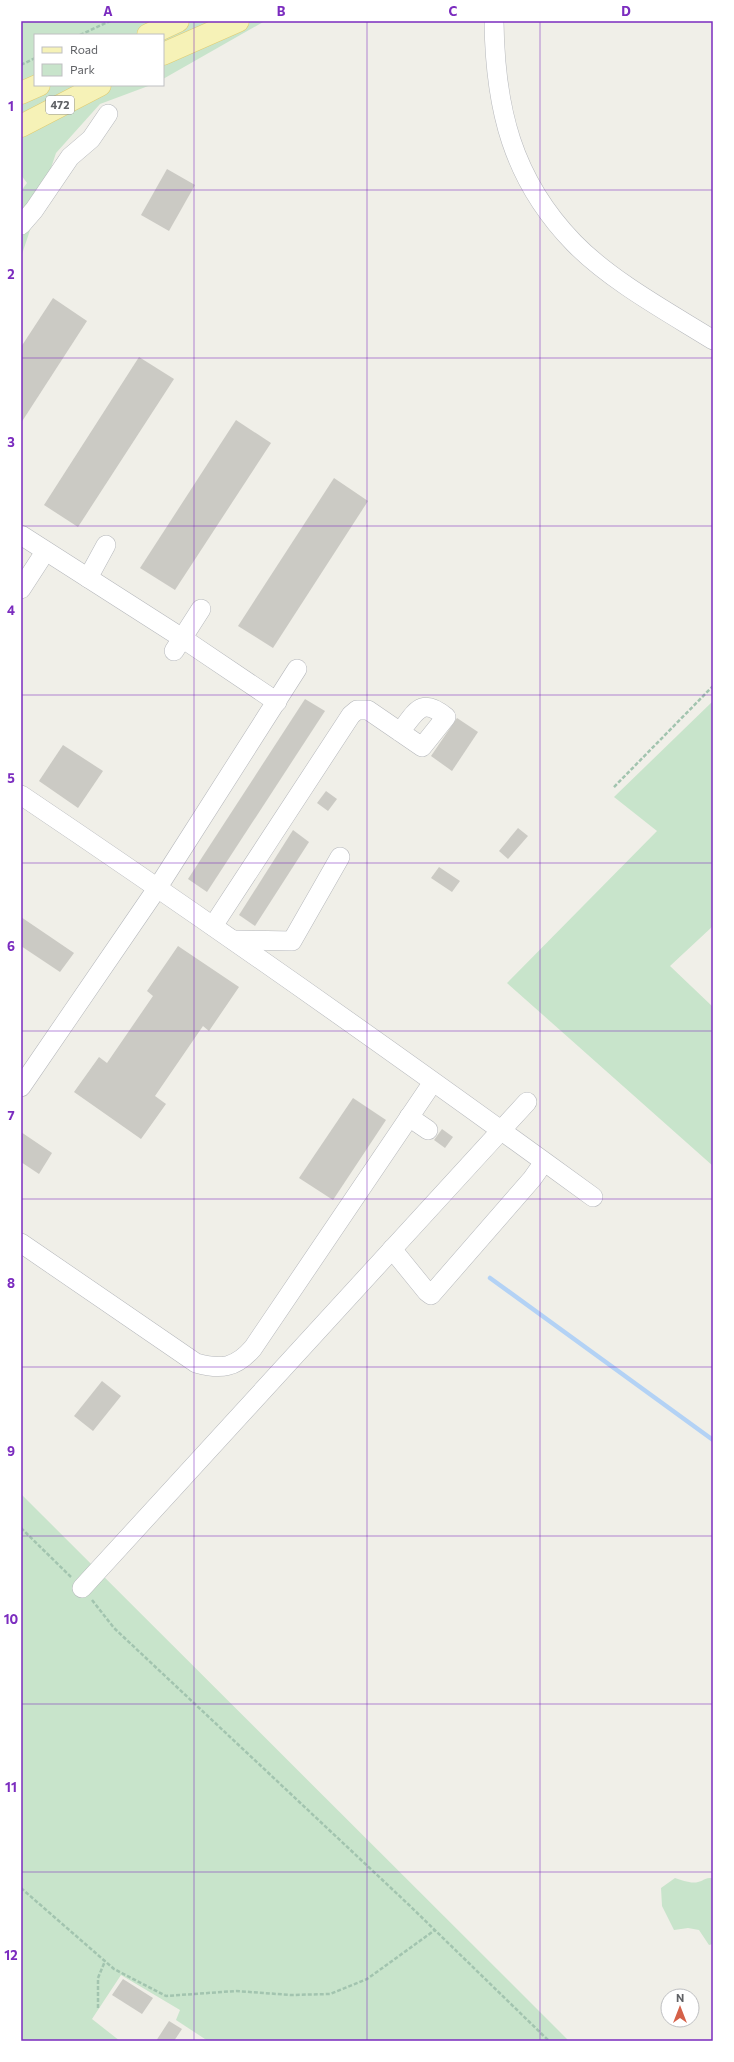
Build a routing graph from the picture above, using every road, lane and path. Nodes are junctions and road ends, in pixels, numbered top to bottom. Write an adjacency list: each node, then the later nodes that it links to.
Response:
1 (110, 21): 6 (path)
2 (178, 21): 7 (main road)
3 (238, 21): 9 (main road)
4 (480, 21): 8 (street)
5 (494, 21): 8 (street)
6 (82, 34)
7 (150, 34)
8 (494, 52): 20 (street)
9 (164, 54)
10 (34, 58): 11 (path)
11 (21, 65)
12 (37, 86): 14 (main road, 472)
13 (98, 86): 16 (main road, 472)
14 (21, 93)
15 (108, 114): 18 (street)
16 (21, 126)
17 (98, 153): 18 (street)
18 (70, 157): 19 (street)
19 (21, 225)
20 (713, 340)
21 (21, 535): 23 (street)
22 (106, 545): 24 (street)
23 (45, 552): 24 (street); 25 (street)
24 (88, 578): 27 (street)
25 (21, 589)
26 (201, 609): 27 (street)
27 (178, 644): 30 (street)
28 (297, 669): 30 (street)
29 (713, 686): 32 (path)
30 (277, 702): 35 (street)
31 (400, 732): 36 (street)
32 (614, 787)
33 (21, 794): 35 (street)
34 (340, 857): 37 (street)
35 (158, 887): 36 (street); 39 (street)
36 (213, 926): 37 (street)
37 (233, 940): 38 (street)
38 (434, 1076): 41 (street); 43 (street)
39 (21, 1088)
40 (527, 1102): 43 (street)
41 (408, 1117): 42 (street); 46 (street)
42 (428, 1130)
43 (501, 1130): 44 (street); 47 (street)
44 (544, 1162): 45 (street); 47 (street)
45 (593, 1197)
46 (21, 1243)
47 (392, 1249): 49 (street)
48 (21, 1528): 49 (path)
49 (82, 1588): 51 (path)
50 (21, 1888): 52 (path)
51 (435, 1930): 52 (path); 54 (path)
52 (105, 1961): 53 (path)
53 (98, 2008)
54 (549, 2041)

